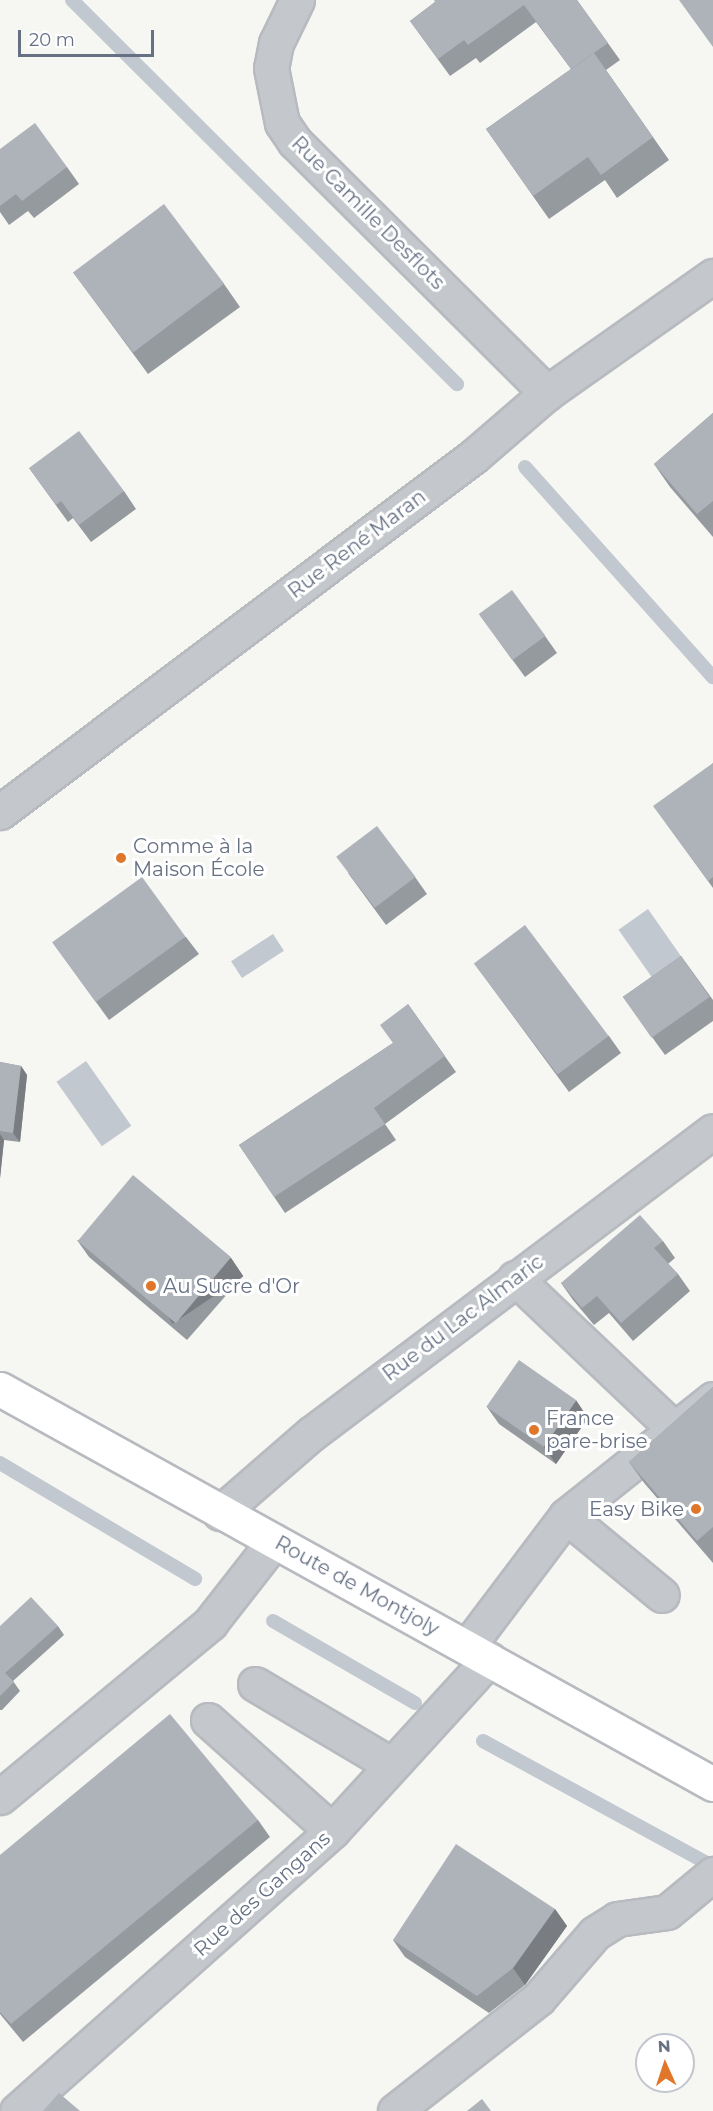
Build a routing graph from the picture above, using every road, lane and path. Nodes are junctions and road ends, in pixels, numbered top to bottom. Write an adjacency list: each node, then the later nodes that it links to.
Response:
1 (297, 0): 3 (street, Rue Camille Desflots)
2 (713, 276): 3 (street, Rue René Maran)
3 (548, 393): 4 (street, Rue René Maran)
4 (0, 812)
5 (713, 1131): 6 (street, Rue du Lac Almaric)
6 (515, 1278): 9 (street); 10 (street, Rue du Lac Almaric)
7 (0, 1389): 10 (main road, Route de Montjoly)
8 (713, 1400): 9 (street, Rue des Gangans)
9 (674, 1429): 11 (street, Rue des Gangans)
10 (220, 1513): 12 (main road, Route de Montjoly)
11 (566, 1516): 13 (street); 14 (street, Rue des Gangans)
12 (274, 1541): 14 (main road, Route de Montjoly); 19 (street)
13 (662, 1594)
14 (478, 1652): 17 (street, Rue des Gangans); 18 (main road, Route de Montjoly)
15 (255, 1684): 17 (street)
16 (208, 1720): 20 (street)
17 (392, 1765): 20 (street, Rue des Gangans)
18 (713, 1784)
19 (0, 1797)
20 (332, 1831): 24 (street, Rue des Gangans)
21 (713, 1874): 25 (street)
22 (0, 2102): 23 (street)
23 (7, 2111)
24 (18, 2111)
25 (395, 2111)

